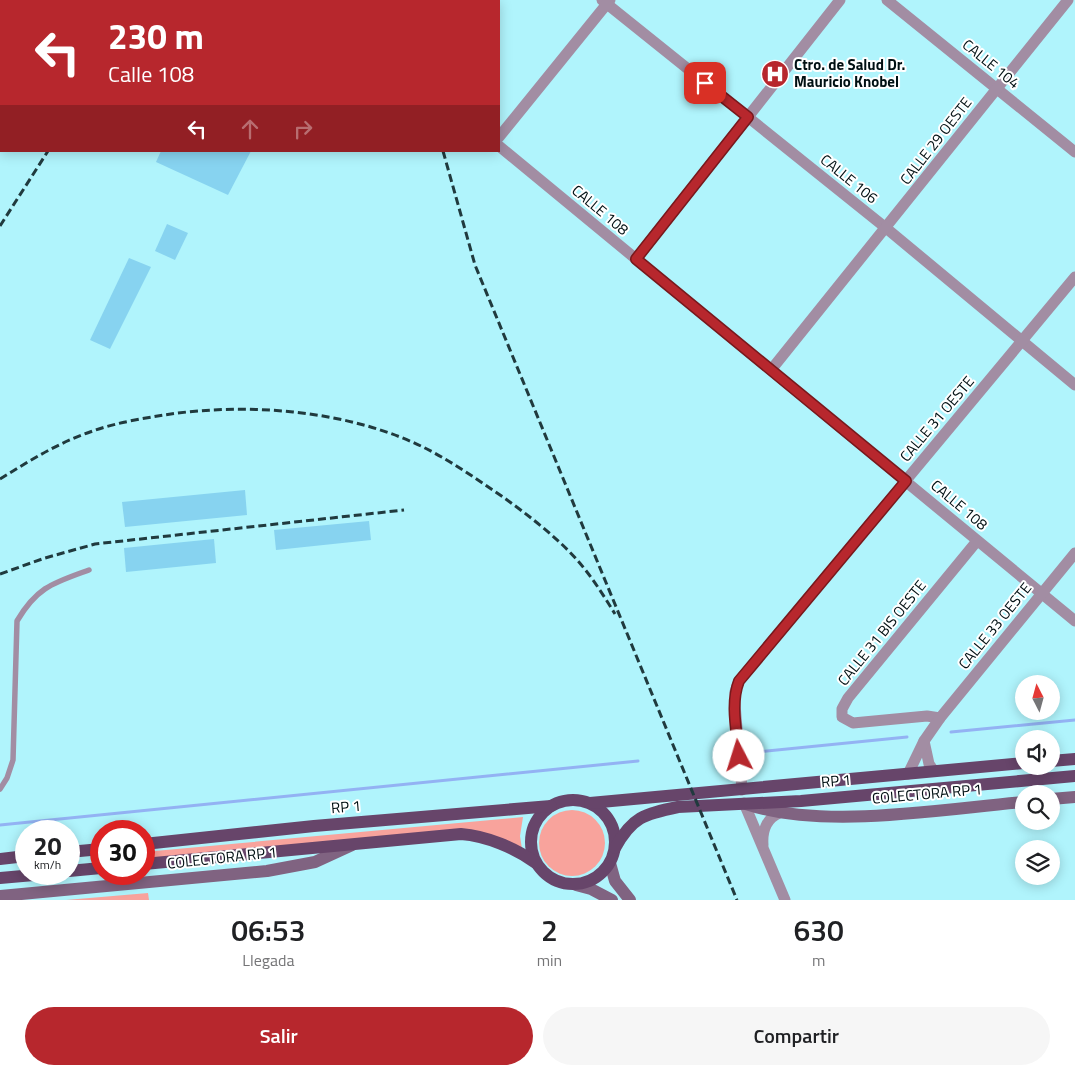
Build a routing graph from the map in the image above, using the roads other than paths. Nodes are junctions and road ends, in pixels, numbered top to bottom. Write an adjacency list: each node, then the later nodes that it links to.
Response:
1 (840, 0): 6 (street)
2 (887, 0): 5 (street, CALLE 104)
3 (1068, 0): 5 (street, CALLE 29 OESTE)
4 (606, 1): 6 (street, CALLE 106); 7 (street)
5 (997, 88): 9 (street, CALLE 104); 10 (street, CALLE 29 OESTE)
6 (748, 117): 10 (street, CALLE 106); 11 (street)
7 (500, 136)
8 (500, 147): 11 (street, CALLE 108)
9 (1075, 152)
10 (886, 228): 13 (street, CALLE 106); 14 (street, CALLE 29 OESTE)
11 (636, 259): 14 (street, CALLE 108)
12 (1075, 277): 13 (street, CALLE 31 OESTE)
13 (1023, 340): 15 (street, CALLE 106); 16 (street, CALLE 31 OESTE)
14 (771, 370): 16 (street, CALLE 108)
15 (1075, 385)
16 (906, 481): 17 (street, CALLE 108); 31 (street, CALLE 31 OESTE)
17 (977, 541): 20 (street, CALLE 108); 22 (street, CALLE 31 BIS OESTE)
18 (1075, 553): 20 (street, CALLE 33 OESTE)
19 (89, 570): 30 (lane)
20 (1041, 593): 21 (street, CALLE 108); 22 (street, CALLE 33 OESTE)
21 (1075, 621)
22 (940, 718): 23 (street, CALLE 33 OESTE)
23 (924, 741): 27 (street); 28 (street, CALLE 33 OESTE)
24 (1075, 759): 25 (main road)
25 (1060, 760)
26 (1015, 764): 27 (main road, RP 1)
27 (934, 771): 28 (main road, RP 1)
28 (908, 774): 31 (main road, RP 1)
29 (1075, 776): 35 (main road, RP 1)
30 (0, 789)
31 (742, 790): 34 (main road, RP 1)
32 (1075, 797): 33 (main road)
33 (1060, 798)
34 (590, 803): 37 (main road); 41 (main road)
35 (744, 803): 38 (main road, COLECTORA RP 1); 41 (main road, RP 1); 42 (street)
36 (1015, 803): 38 (main road, COLECTORA RP 1)
37 (551, 806): 39 (main road, RP 1); 46 (main road)
38 (779, 813): 42 (street)
39 (155, 843)
40 (355, 844): 45 (main road); 46 (main road); 51 (main road, COLECTORA RP 1)
41 (615, 848): 47 (main road)
42 (764, 849): 54 (street)
43 (15, 857): 44 (main road)
44 (0, 858)
45 (155, 863)
46 (536, 863): 50 (main road)
47 (610, 863): 50 (main road); 53 (main road)
48 (15, 877): 49 (main road)
49 (0, 878)
50 (576, 885): 52 (main road)
51 (0, 896)
52 (612, 900)
53 (630, 900)
54 (785, 900)

